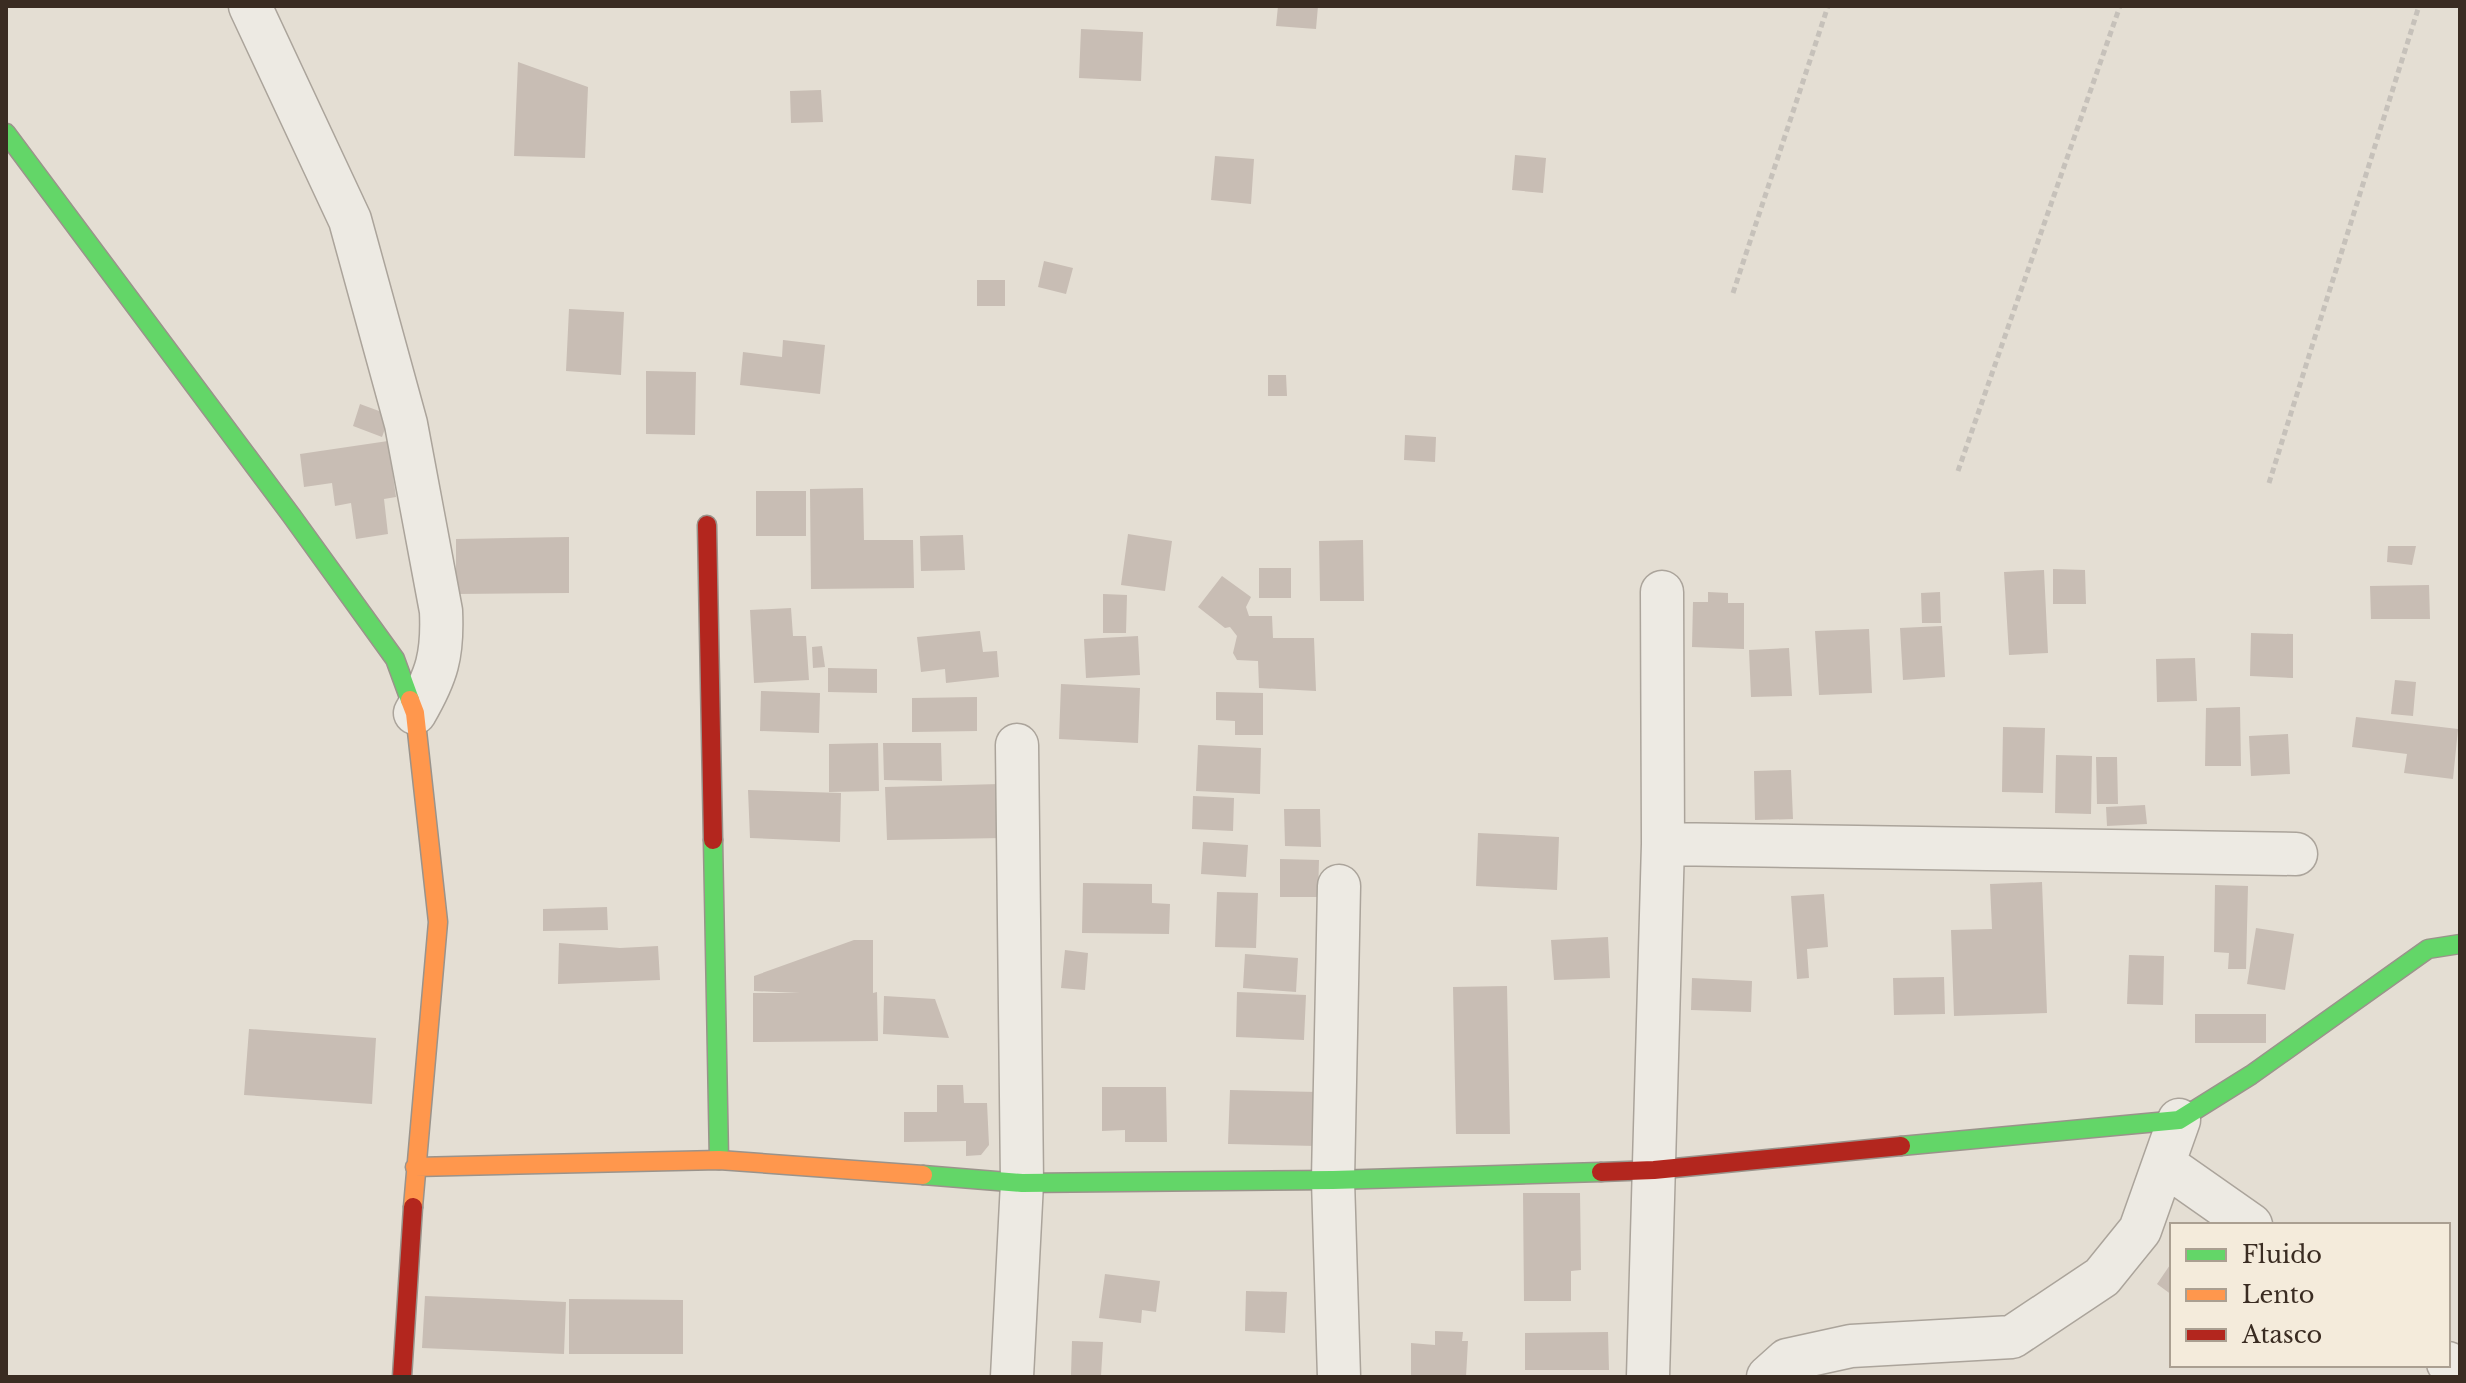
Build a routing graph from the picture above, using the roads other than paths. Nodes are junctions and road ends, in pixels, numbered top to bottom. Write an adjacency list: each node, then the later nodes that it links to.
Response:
1 (250, 6): 5 (street)
2 (6, 133): 5 (street)
3 (707, 525): 12 (street)
4 (1662, 592): 7 (street)
5 (415, 713): 14 (street)
6 (1017, 745): 17 (street)
7 (1663, 844): 8 (street); 15 (street)
8 (2296, 854)
9 (1339, 886): 16 (street)
10 (2455, 949): 11 (street)
11 (2179, 1120): 13 (street); 15 (street)
12 (719, 1160): 14 (street); 17 (street)
13 (2164, 1164): 18 (street); 23 (street)
14 (415, 1167): 19 (street)
15 (1654, 1170): 16 (street); 22 (street)
16 (1333, 1180): 17 (street); 21 (street)
17 (1022, 1183): 20 (street)
18 (2248, 1223)
19 (402, 1377)
20 (1012, 1377)
21 (1339, 1377)
22 (1648, 1377)
23 (1768, 1377)

